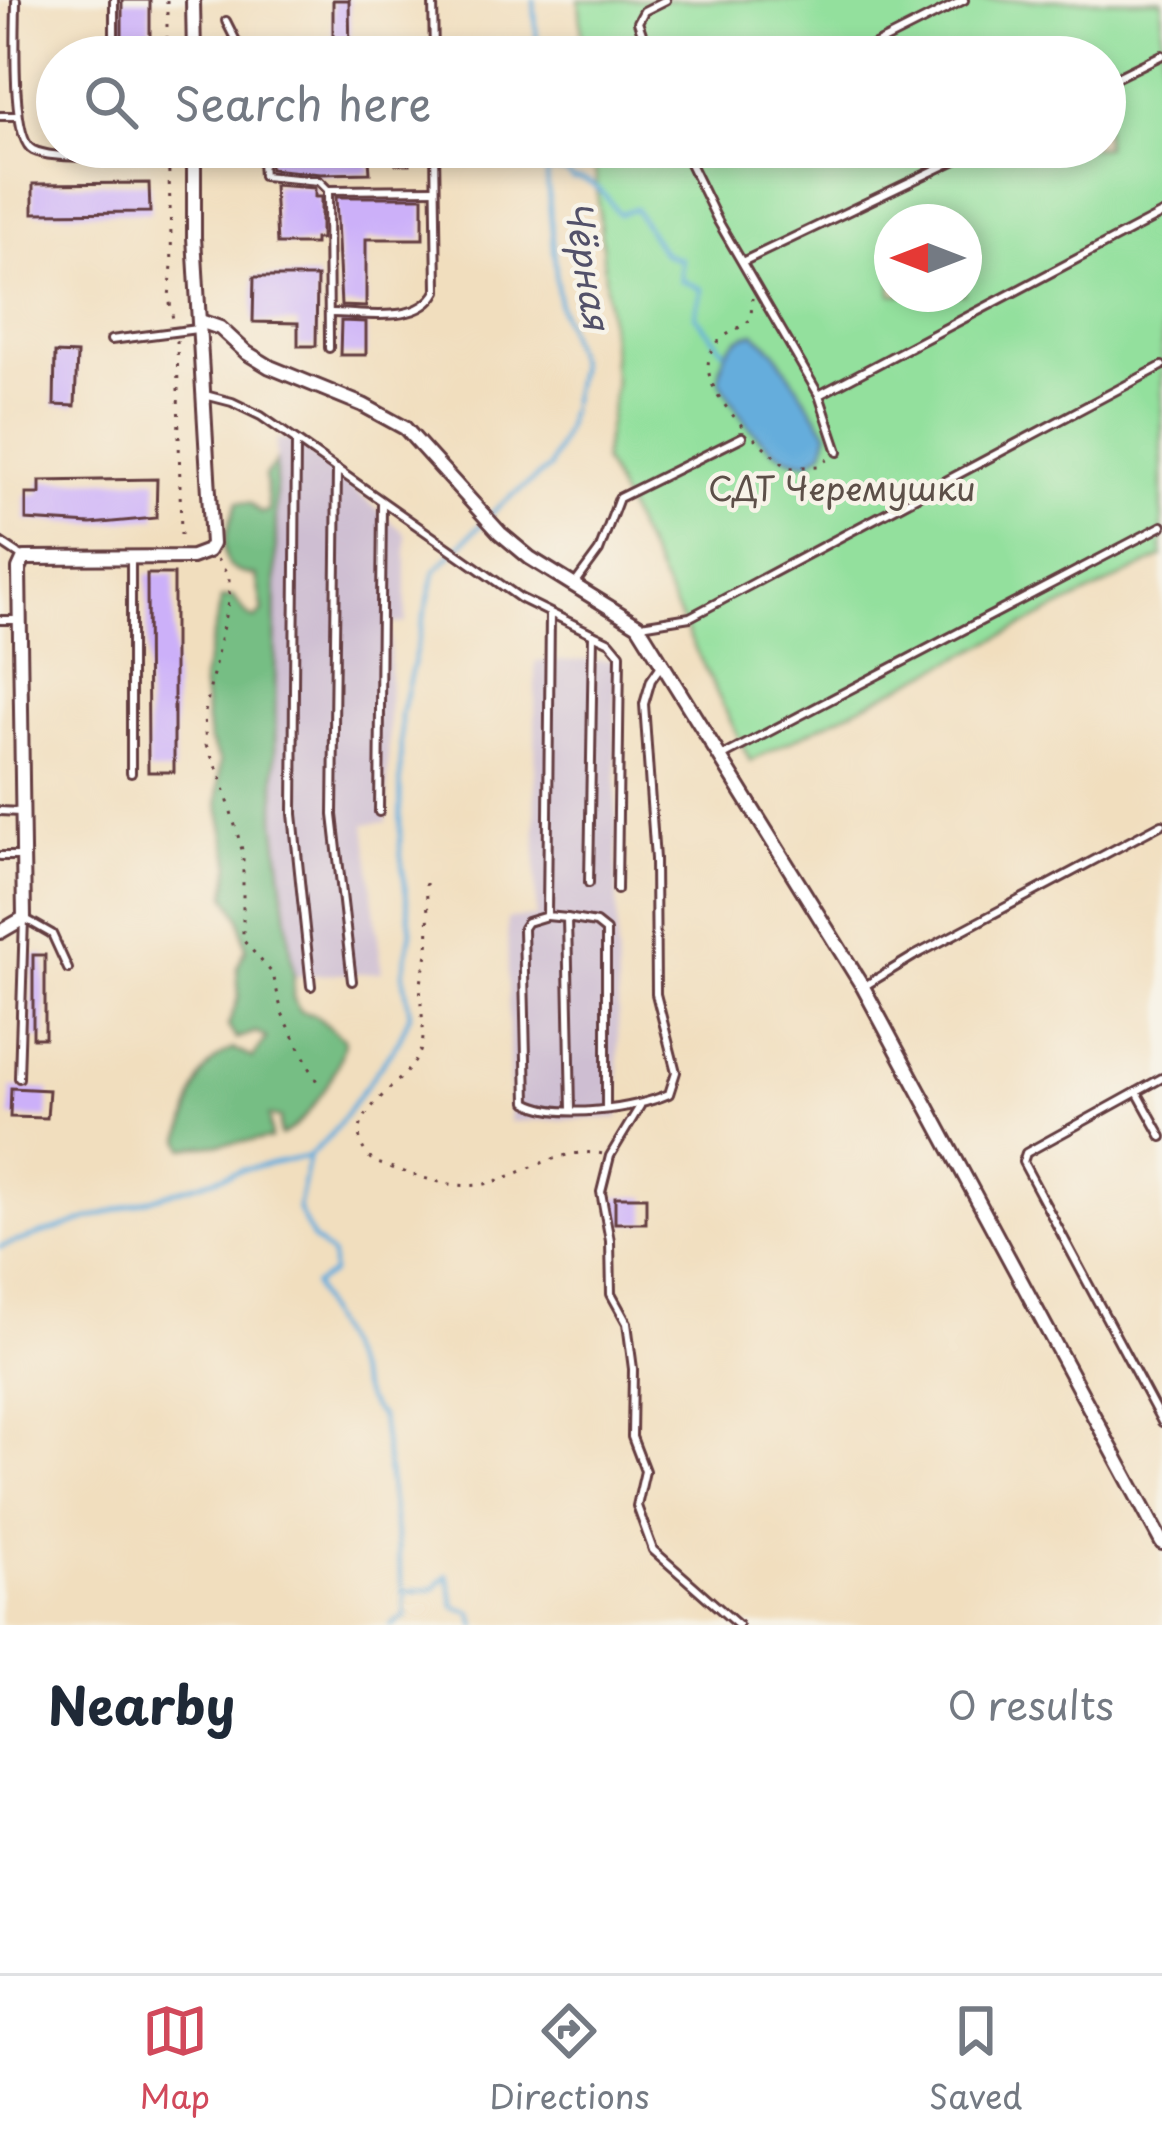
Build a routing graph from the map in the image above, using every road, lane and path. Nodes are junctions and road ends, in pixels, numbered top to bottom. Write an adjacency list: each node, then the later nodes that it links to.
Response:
1 (16, 0): 19 (lane)
2 (115, 0): 9 (lane)
3 (167, 0): 10 (path)
4 (193, 0): 11 (street)
5 (433, 0): 13 (lane)
6 (666, 0): 14 (lane)
7 (964, 0): 15 (lane)
8 (226, 21): 12 (lane)
9 (114, 36)
10 (167, 36)
11 (194, 36)
12 (234, 36)
13 (434, 36)
14 (643, 36)
15 (893, 36)
16 (1162, 55): 17 (lane)
17 (1126, 73)
18 (0, 116): 19 (lane)
19 (18, 116): 20 (lane)
20 (36, 151)
21 (195, 168): 32 (street)
22 (262, 168): 27 (lane)
23 (434, 168): 26 (lane)
24 (692, 168): 29 (lane)
25 (939, 168): 29 (lane)
26 (435, 189): 27 (lane); 31 (lane)
27 (328, 190): 31 (lane)
28 (1162, 214): 37 (lane)
29 (744, 260): 30 (lane)
30 (752, 277): 37 (lane); 40 (path)
31 (331, 313): 34 (lane)
32 (200, 325): 33 (lane); 36 (street); 48 (street)
33 (111, 340)
34 (329, 349)
35 (1162, 366): 52 (lane)
36 (205, 395): 39 (lane); 45 (street)
37 (819, 395): 40 (lane)
38 (742, 436): 48 (lane)
39 (296, 441): 41 (lane); 72 (lane)
40 (838, 452)
41 (337, 470): 42 (lane); 71 (lane)
42 (382, 501): 49 (lane); 59 (lane)
43 (1162, 526): 55 (lane)
44 (0, 542): 47 (lane)
45 (208, 551): 46 (street); 76 (path)
46 (131, 556): 47 (street); 56 (lane)
47 (24, 558): 51 (street)
48 (573, 585): 52 (street)
49 (550, 614): 53 (lane); 66 (lane)
50 (0, 620): 51 (lane)
51 (21, 620): 58 (street)
52 (638, 625): 54 (street)
53 (592, 634): 64 (lane); 65 (lane)
54 (662, 664): 55 (street); 78 (lane)
55 (721, 757): 73 (street)
56 (131, 773)
57 (0, 812): 58 (lane)
58 (22, 812): 62 (street)
59 (379, 812)
60 (1162, 824): 73 (lane)
61 (0, 856): 62 (lane)
62 (23, 856): 67 (street)
63 (426, 883): 82 (path)
64 (589, 883)
65 (617, 890)
66 (547, 916): 68 (lane); 80 (lane)
67 (24, 918): 69 (street); 70 (lane); 74 (lane)
68 (567, 918): 79 (lane); 80 (lane)
69 (0, 932)
70 (68, 969)
71 (352, 981)
72 (311, 986)
73 (863, 987): 84 (street)
74 (20, 1078)
75 (1162, 1078): 77 (lane)
76 (317, 1082)
77 (1137, 1092): 81 (lane); 83 (lane)
78 (640, 1106): 79 (lane); 82 (lane)
79 (606, 1108): 80 (lane)
80 (571, 1111)
81 (1162, 1137)
82 (610, 1156): 85 (lane)
83 (1162, 1422)
84 (1162, 1543)
85 (738, 1625)

